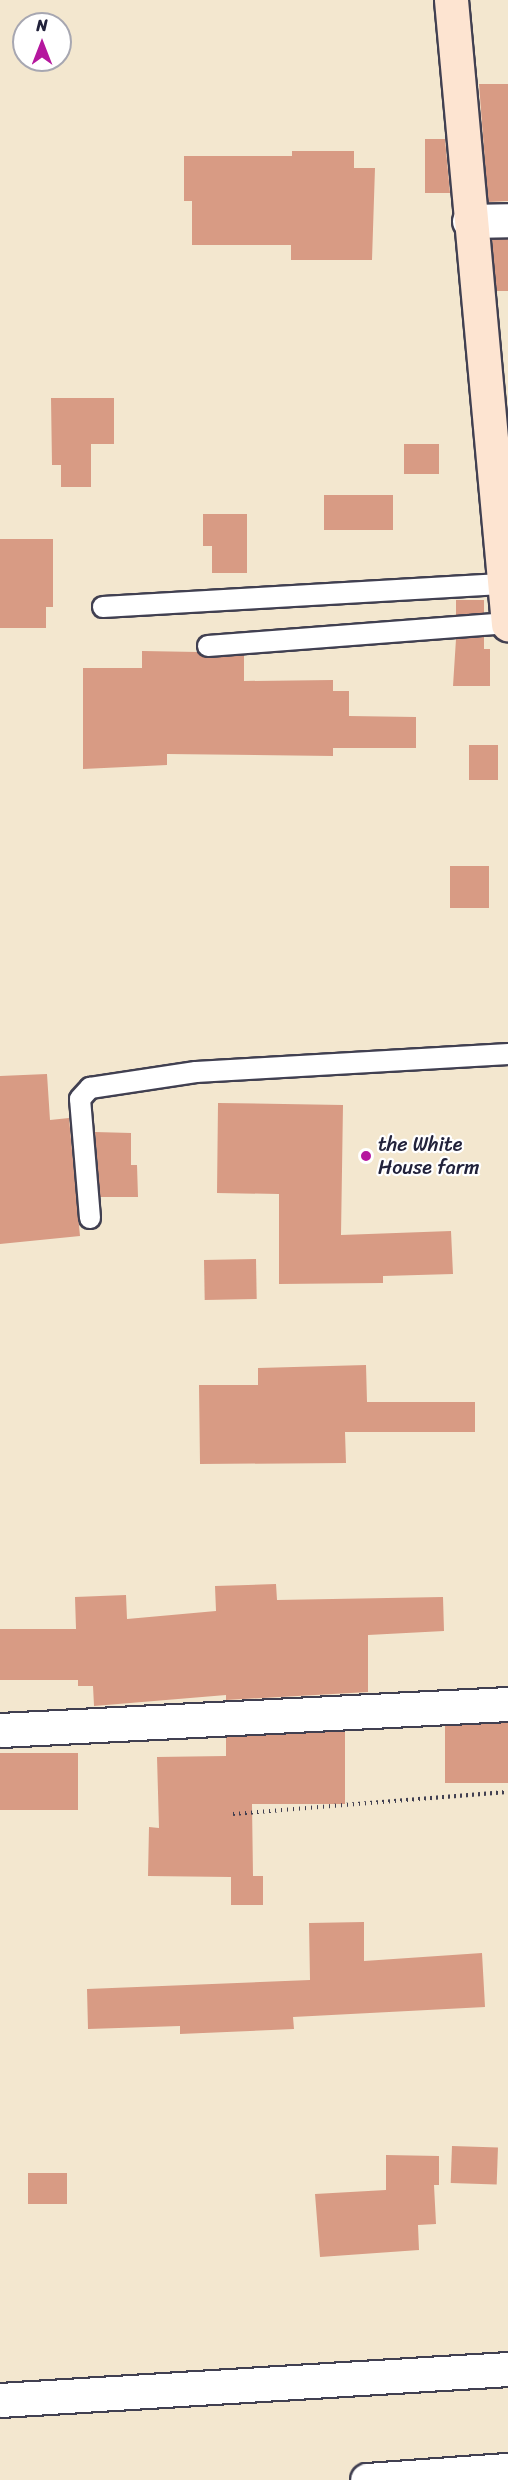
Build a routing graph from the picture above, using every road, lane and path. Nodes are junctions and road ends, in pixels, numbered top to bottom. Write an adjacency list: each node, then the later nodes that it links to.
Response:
1 (451, 0): 3 (street)
2 (508, 220): 3 (street)
3 (469, 221): 4 (street)
4 (505, 584): 5 (lane); 6 (street)
5 (103, 607)
6 (508, 624): 7 (lane)
7 (208, 646)
8 (508, 1054): 9 (lane)
9 (90, 1218)
10 (508, 1704): 11 (street)
11 (0, 1730)
12 (508, 1792): 13 (path)
13 (233, 1814)
14 (508, 2369): 15 (street)
15 (0, 2400)
16 (508, 2470): 17 (street)
17 (367, 2480)

